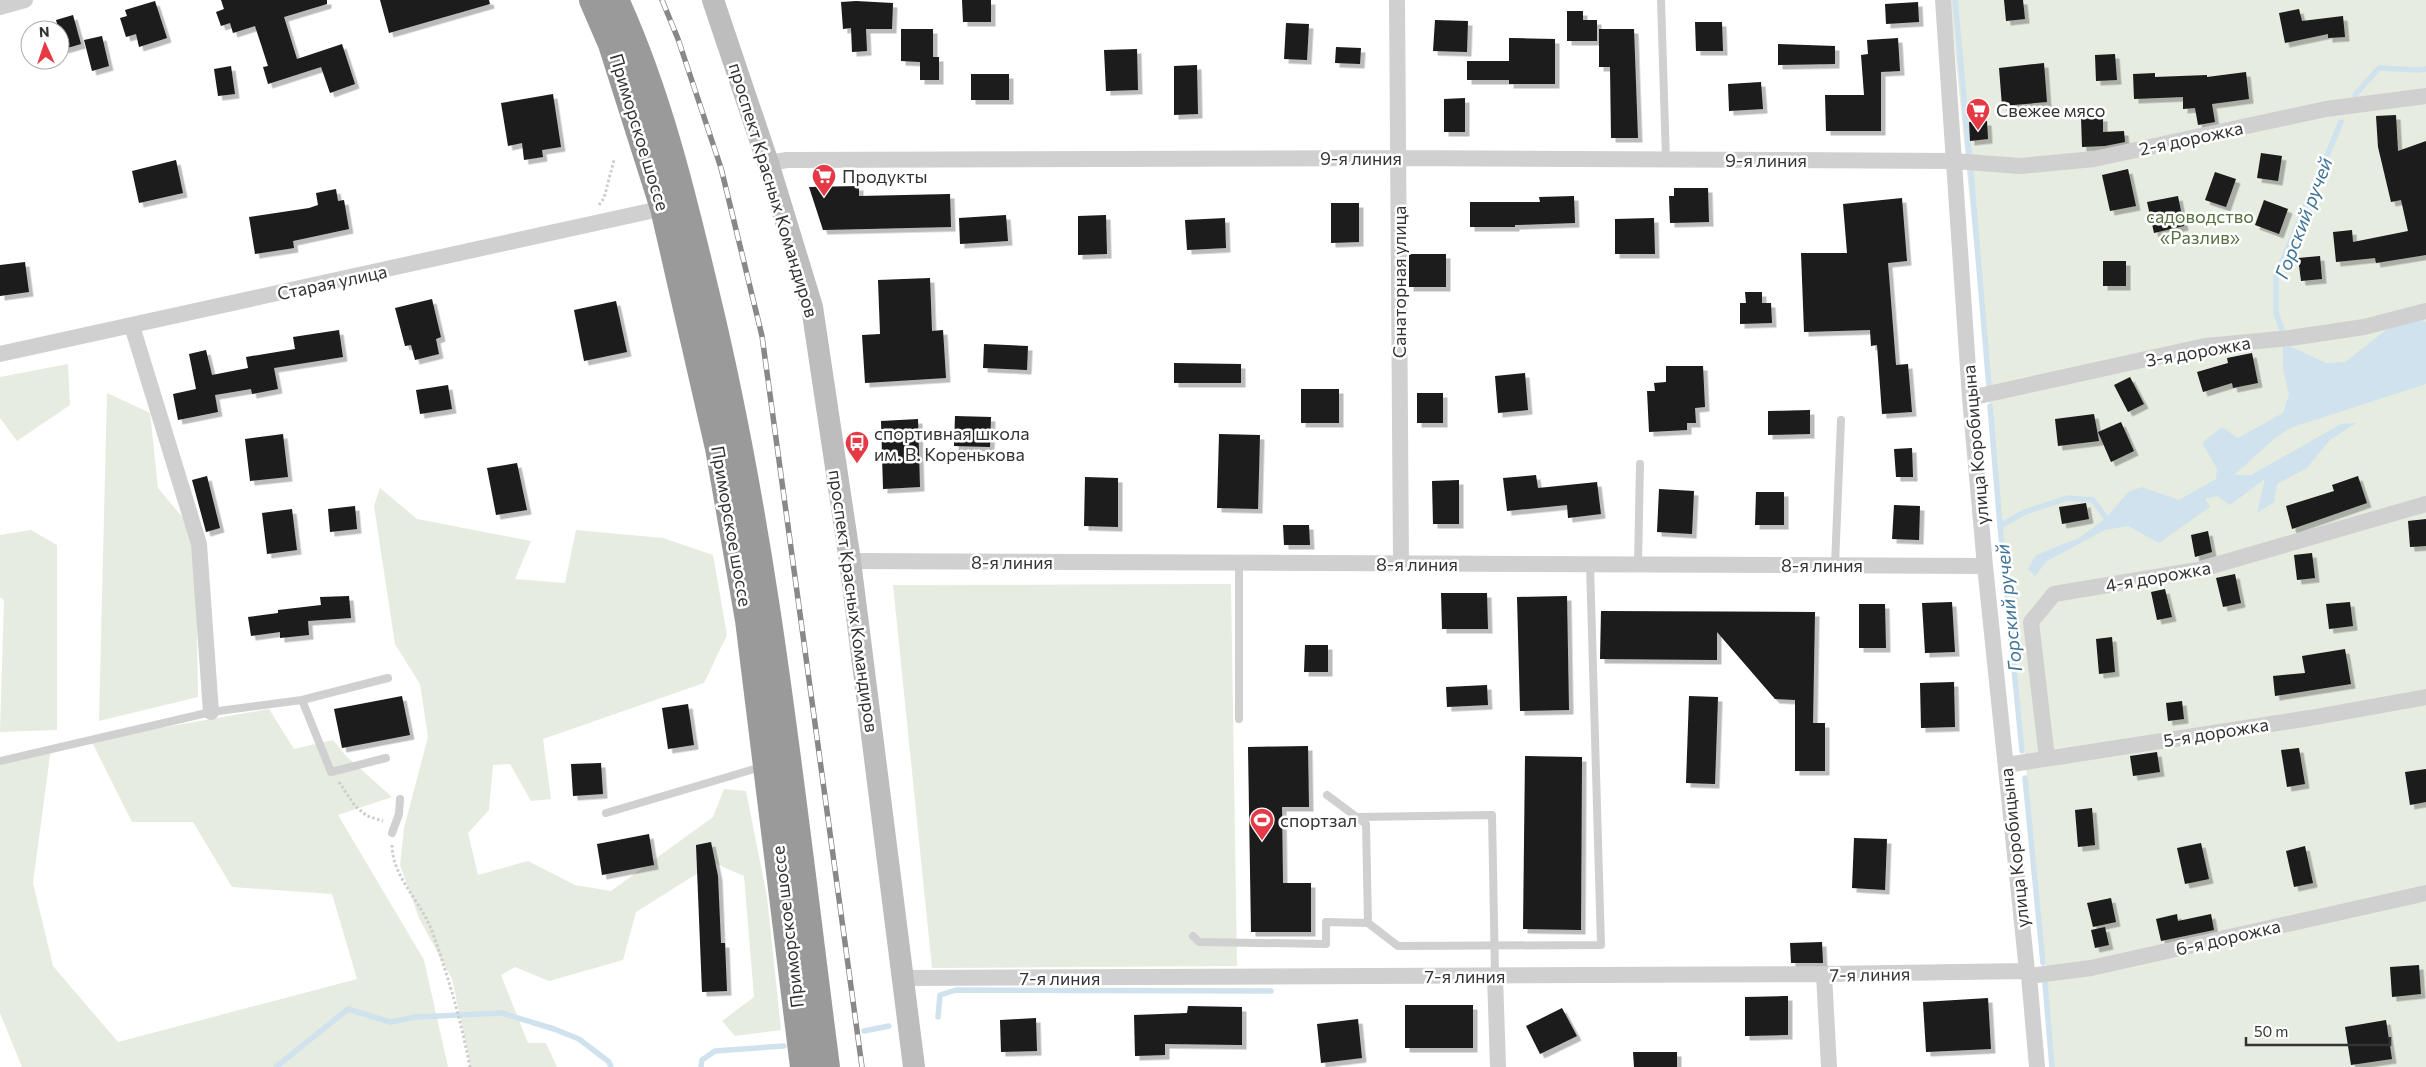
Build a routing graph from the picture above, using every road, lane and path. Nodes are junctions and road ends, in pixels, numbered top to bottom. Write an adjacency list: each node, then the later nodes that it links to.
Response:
1 (25, 0): 8 (street)
2 (593, 0): 15 (highway, Приморское шоссе)
3 (615, 0): 57 (highway, Приморское шоссе)
4 (713, 0): 14 (street, проспект Красных Командиров)
5 (1397, 0): 10 (street, Санаторная улица)
6 (1661, 0): 12 (lane)
7 (1943, 0): 13 (street, улица Коробицына)
8 (0, 7)
9 (2426, 96): 13 (street, 2-я дорожка)
10 (1398, 158): 12 (street, 9-я линия); 14 (street, 9-я линия); 26 (street, Санаторная улица)
11 (614, 160): 16 (path)
12 (1666, 160): 13 (street, 9-я линия)
13 (1954, 161): 20 (street, улица Коробицына)
14 (768, 163): 24 (street, проспект Красных Командиров)
15 (664, 208): 16 (street, Старая улица); 40 (highway, Приморское шоссе)
16 (588, 225): 18 (street, Старая улица)
17 (2426, 311): 20 (street, 3-я дорожка)
18 (132, 326): 19 (street, Старая улица); 34 (street)
19 (0, 354)
20 (1970, 398): 30 (street, улица Коробицына)
21 (1841, 420): 29 (lane)
22 (1640, 464): 28 (lane)
23 (2426, 504): 37 (street, 4-я дорожка)
24 (850, 561): 25 (street, 8-я линия); 54 (street, проспект Красных Командиров)
25 (1239, 563): 26 (street, 8-я линия); 35 (lane)
26 (1401, 564): 27 (street, 8-я линия)
27 (1590, 564): 28 (street, 8-я линия); 50 (lane)
28 (1638, 564): 29 (street, 8-я линия)
29 (1835, 565): 30 (street, 8-я линия)
30 (1985, 566): 39 (street, улица Коробицына)
31 (388, 678): 33 (lane)
32 (2426, 697): 37 (street, 5-я дорожка)
33 (302, 700): 34 (lane); 41 (lane)
34 (211, 712): 38 (lane)
35 (1239, 719)
36 (386, 758): 41 (lane)
37 (2046, 758): 39 (street, 5-я дорожка)
38 (0, 761)
39 (2006, 764): 51 (street, улица Коробицына)
40 (768, 765): 44 (lane); 56 (highway, Приморское шоссе)
41 (331, 772): 46 (path)
42 (1327, 795): 45 (lane)
43 (400, 799): 46 (lane)
44 (606, 813)
45 (1357, 817): 48 (lane); 50 (lane)
46 (392, 833): 55 (path)
47 (2426, 894): 51 (street, 6-я дорожка)
48 (1368, 923): 49 (lane); 50 (lane)
49 (1192, 936)
50 (1494, 945): 53 (lane)
51 (2028, 973): 52 (street, 7-я линия); 61 (street, улица Коробицына)
52 (1824, 974): 53 (street, 7-я линия); 60 (street)
53 (1495, 976): 54 (street, 7-я линия); 59 (street)
54 (903, 978): 58 (street, проспект Красных Командиров)
55 (470, 1067)
56 (804, 1067)
57 (826, 1067)
58 (914, 1067)
59 (1498, 1067)
60 (1829, 1067)
61 (2037, 1067)

